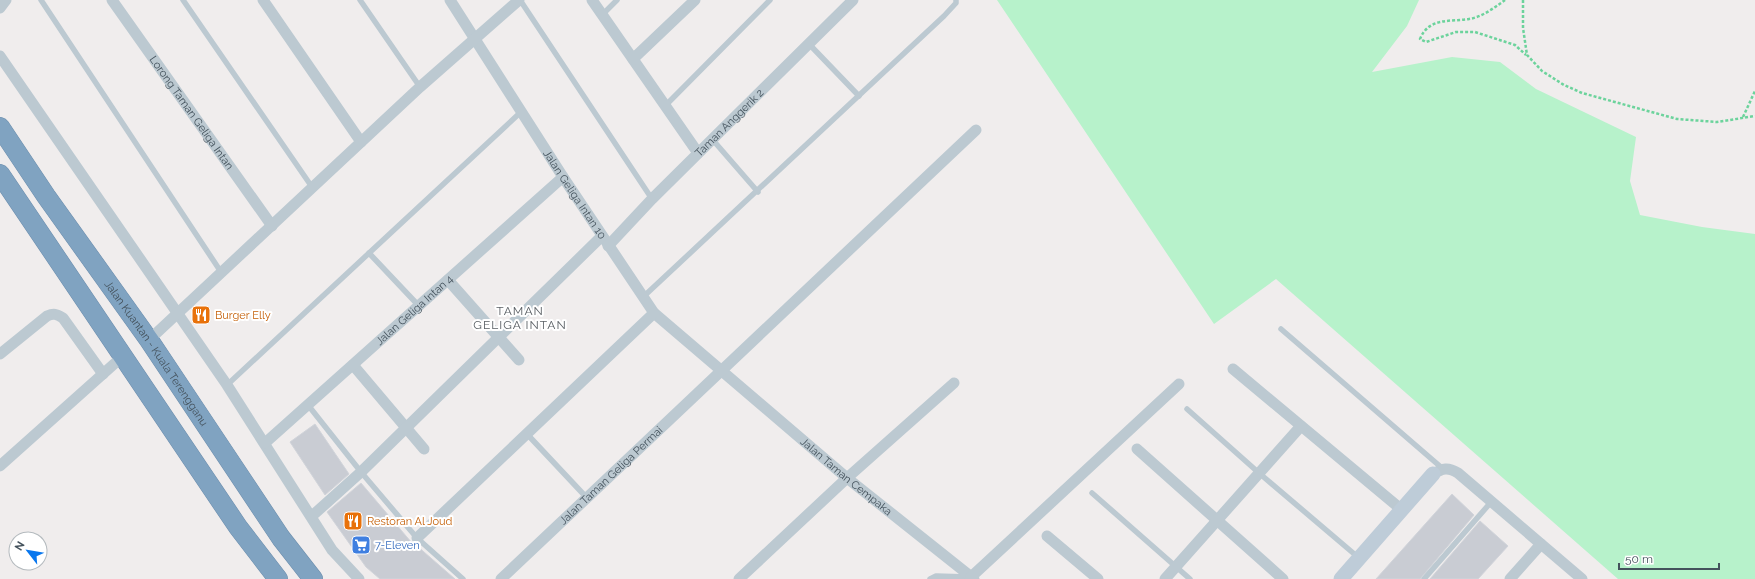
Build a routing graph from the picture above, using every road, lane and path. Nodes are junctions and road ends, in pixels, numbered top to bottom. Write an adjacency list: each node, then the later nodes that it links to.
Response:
1 (6, 0): 17 (street)
2 (41, 0): 44 (lane)
3 (112, 0): 41 (street, Lorong Taman Geliga Intan)
4 (183, 0): 38 (lane)
5 (264, 0): 34 (street)
6 (360, 0): 24 (lane)
7 (450, 0): 19 (street, Jalan Geliga Intan 10)
8 (519, 0): 19 (street); 40 (lane)
9 (592, 0): 18 (street)
10 (617, 0): 18 (lane)
11 (695, 0): 23 (street)
12 (770, 0): 27 (lane)
13 (956, 0): 26 (lane)
14 (1505, 0): 21 (path)
15 (1523, 0): 21 (path)
16 (848, 2): 20 (street, Taman Anggerik 2)
17 (0, 8)
18 (602, 15): 23 (street)
19 (474, 37): 24 (street); 28 (street, Jalan Geliga Intan 10)
20 (809, 44): 26 (lane); 33 (street, Taman Anggerik 2)
21 (1527, 55): 30 (path)
22 (0, 56): 49 (street)
23 (633, 59): 27 (street)
24 (420, 87): 34 (street)
25 (1755, 91): 30 (path)
26 (859, 96): 39 (lane)
27 (665, 106): 35 (street)
28 (522, 111): 37 (street, Jalan Geliga Intan 10); 43 (lane)
29 (1755, 116): 30 (path)
30 (1742, 117)
31 (0, 127): 52 (highway, Jalan Kuantan - Kuala Terengganu)
32 (976, 130): 58 (street, Jalan Taman Geliga Permai)
33 (712, 139): 35 (street, Taman Anggerik 2); 39 (lane)
34 (361, 142): 38 (street)
35 (698, 154): 40 (street, Taman Anggerik 2)
36 (0, 175): 54 (highway)
37 (562, 177): 42 (street, Jalan Geliga Intan 10); 45 (street, Jalan Geliga Intan 4)
38 (312, 187): 41 (street)
39 (758, 192): 46 (lane)
40 (652, 199): 42 (street, Taman Anggerik 2)
41 (272, 226): 44 (street)
42 (605, 241): 46 (street, Jalan Geliga Intan 10); 51 (street, Taman Anggerik 2)
43 (370, 253): 47 (lane); 62 (lane)
44 (221, 272): 49 (street)
45 (448, 280): 47 (street, Jalan Geliga Intan 4); 51 (street)
46 (642, 298): 48 (street, Jalan Geliga Intan 10)
47 (419, 306): 56 (street, Jalan Geliga Intan 4)
48 (654, 313): 58 (street, Jalan Geliga Intan 10); 67 (street)
49 (177, 314): 52 (street); 62 (street)
50 (1281, 329): 72 (lane)
51 (498, 336): 55 (street); 66 (street, Taman Anggerik 2)
52 (149, 340): 89 (highway, Jalan Kuantan - Kuala Terengganu)
53 (0, 354): 59 (street)
54 (122, 356): 59 (street); 88 (highway)
55 (519, 360)
56 (353, 365): 63 (street, Jalan Geliga Intan 4); 66 (street)
57 (1233, 369): 65 (street)
58 (720, 371): 75 (street, Jalan Taman Cempaka); 77 (street, Jalan Taman Geliga Permai)
59 (103, 374): 71 (street)
60 (954, 383): 75 (street)
61 (1179, 384): 87 (street)
62 (227, 385): 68 (street)
63 (308, 405): 68 (street, Jalan Geliga Intan 4); 73 (lane)
64 (1187, 409): 74 (lane)
65 (1301, 426): 74 (street); 79 (street)
66 (406, 427): 69 (street); 73 (street, Taman Anggerik 2)
67 (526, 434): 77 (lane); 83 (street)
68 (265, 443): 80 (street)
69 (424, 449)
70 (1137, 449): 81 (street)
71 (0, 466)
72 (1438, 471): 78 (street); 79 (street)
73 (361, 472): 80 (street, Taman Anggerik 2); 83 (lane)
74 (1259, 474): 81 (street); 85 (lane)
75 (847, 478): 87 (street, Jalan Taman Cempaka); 93 (street)
76 (1092, 493): 86 (lane)
77 (587, 498): 92 (street, Jalan Taman Geliga Permai)
78 (1492, 501): 84 (street); 100 (lane)
79 (1402, 510): 85 (street)
80 (312, 516): 90 (street)
81 (1216, 520): 86 (street); 98 (street)
82 (1047, 536): 95 (street)
83 (417, 538): 91 (lane)
84 (1541, 544): 101 (street); 102 (street)
85 (1359, 559): 99 (street)
86 (1176, 567): 96 (street); 97 (lane)
87 (972, 578): 94 (lane)
88 (278, 579)
89 (313, 579)
90 (358, 579)
91 (463, 579)
92 (501, 579)
93 (739, 579)
94 (930, 579)
95 (1098, 579)
96 (1165, 579)
97 (1190, 579)
98 (1283, 579)
99 (1341, 579)
100 (1424, 579)
101 (1510, 579)
102 (1582, 579)

